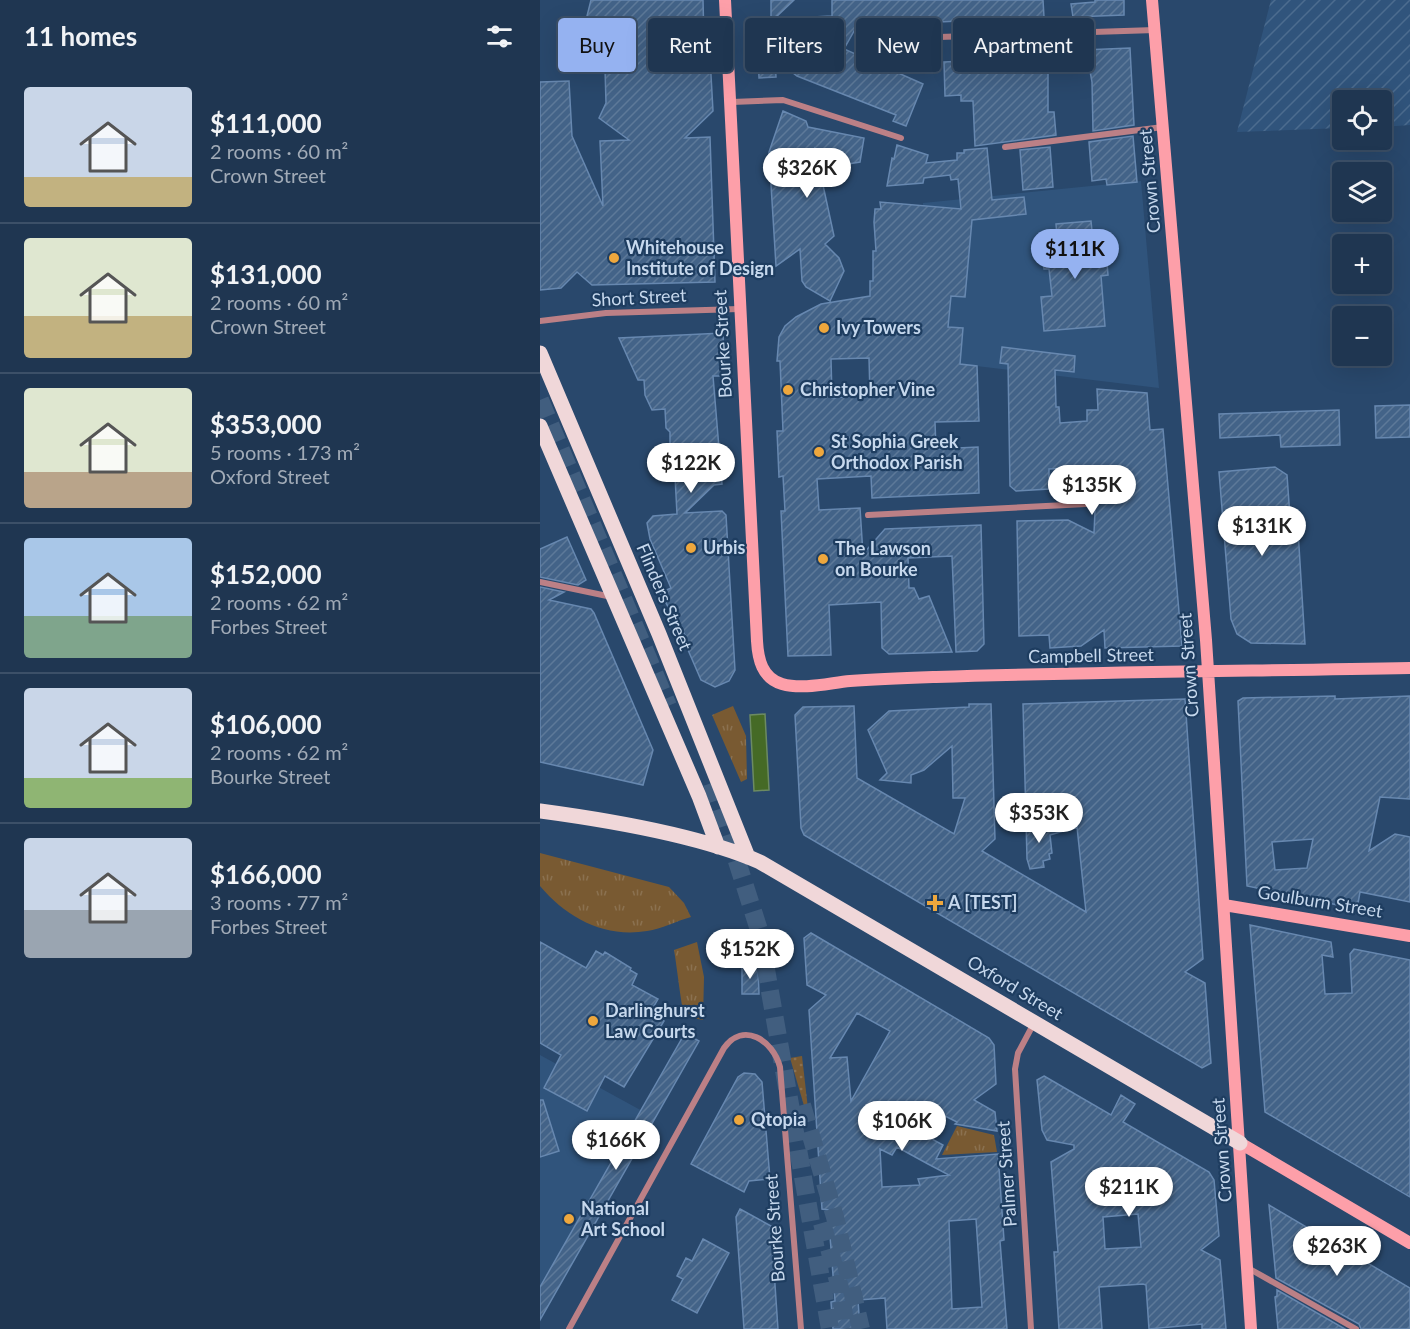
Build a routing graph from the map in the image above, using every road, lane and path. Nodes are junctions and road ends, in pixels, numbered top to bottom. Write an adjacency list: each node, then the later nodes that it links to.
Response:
1 (725, 0): 5 (street, Bourke Street)
2 (1152, 0): 3 (street, Crown Street)
3 (1155, 30): 4 (street); 6 (street, Crown Street)
4 (941, 37)
5 (732, 102): 7 (street); 9 (street, Bourke Street)
6 (1163, 127): 8 (street); 18 (street, Crown Street)
7 (901, 138)
8 (1005, 147)
9 (739, 309): 10 (street, Short Street); 19 (street, Bourke Street)
10 (540, 321)
11 (540, 353): 24 (main road, Flinders Street)
12 (540, 426): 16 (main road)
13 (1086, 504): 14 (street)
14 (868, 515)
15 (540, 582): 16 (street)
16 (612, 597): 23 (main road)
17 (1410, 668): 18 (street, Campbell Street)
18 (1208, 671): 19 (street, Campbell Street); 25 (street, Crown Street)
19 (774, 681)
20 (540, 800): 22 (main road, Oxford Street)
21 (540, 813): 22 (main road, Oxford Street)
22 (581, 816): 23 (main road, Oxford Street)
23 (718, 847): 24 (main road, Oxford Street)
24 (748, 857): 27 (main road, Oxford Street)
25 (1224, 904): 26 (street, Goulburn Street); 28 (street, Crown Street)
26 (1410, 936)
27 (1035, 1023): 28 (main road, Oxford Street); 33 (street, Palmer Street)
28 (1240, 1143): 29 (street, Oxford Street); 30 (street, Crown Street)
29 (1410, 1243)
30 (1248, 1268): 34 (street, Crown Street); 35 (street)
31 (569, 1329): 32 (street, Bourke Street)
32 (801, 1329)
33 (1031, 1329)
34 (1251, 1329)
35 (1356, 1329)

